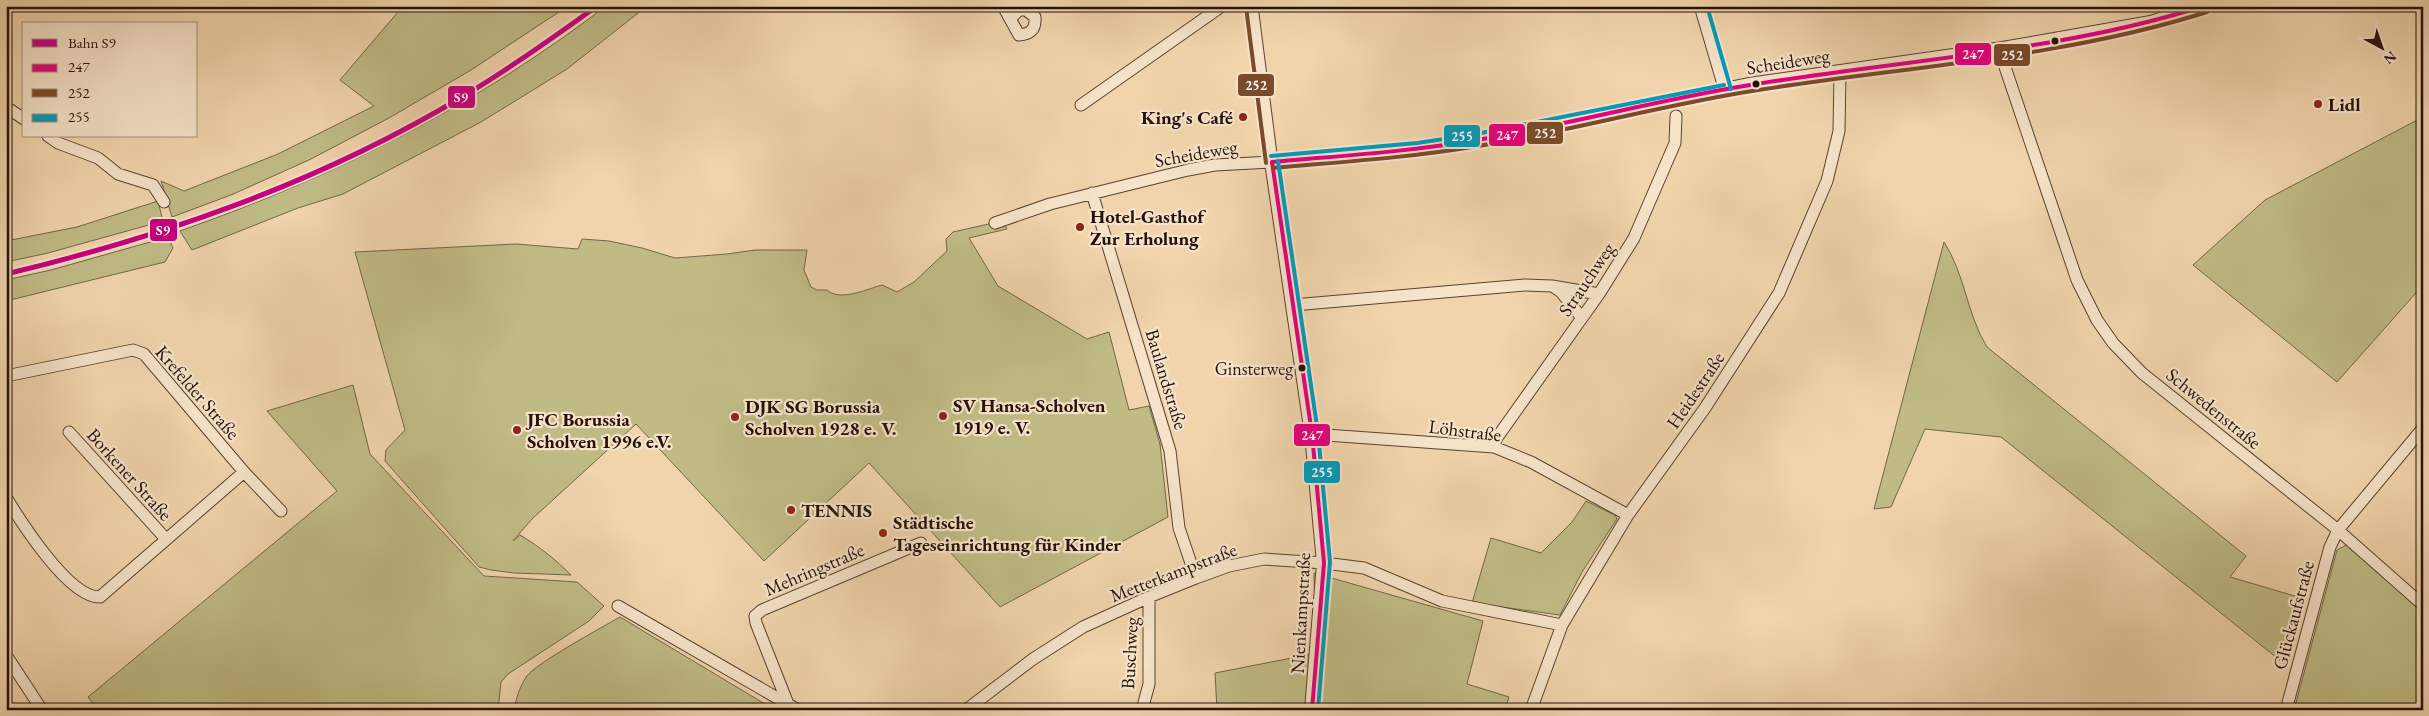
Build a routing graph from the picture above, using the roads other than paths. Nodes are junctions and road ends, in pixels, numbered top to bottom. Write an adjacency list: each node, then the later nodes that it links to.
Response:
1 (1003, 6): 6 (street)
2 (1222, 6): 10 (street)
3 (1252, 6): 15 (street)
4 (1700, 6): 9 (street)
5 (2205, 6): 7 (street, Scheideweg)
6 (1011, 18)
7 (1996, 50): 8 (street, Scheideweg); 32 (street, Schwedenstraße)
8 (1840, 72): 9 (street, Scheideweg); 31 (street, Heidestraße)
9 (1725, 91): 15 (street, Scheideweg)
10 (1082, 105)
11 (6, 107): 13 (street)
12 (1676, 116): 20 (street, Strauchweg)
13 (22, 118)
14 (51, 138): 17 (street)
15 (1272, 162): 16 (street, Scheideweg); 21 (street, Nienkampstraße)
16 (1092, 194): 18 (street, Scheideweg); 36 (street, Baulandstraße)
17 (164, 202)
18 (995, 223)
19 (1552, 286): 20 (street); 21 (street); 22 (street)
20 (1599, 294): 22 (street, Strauchweg)
21 (1293, 306): 26 (street, Nienkampstraße)
22 (1582, 318): 27 (street, Strauchweg)
23 (6, 376): 28 (street, Krefelder Straße)
24 (2423, 428): 32 (street, Glückaufstraße)
25 (69, 432): 33 (street, Borkener Straße)
26 (1312, 434): 27 (street, Löhstraße); 35 (street, Nienkampstraße)
27 (1494, 447): 31 (street, Löhstraße)
28 (244, 472): 30 (street, Krefelder Straße); 33 (street, Borkener Straße)
29 (6, 497): 33 (street, Borkener Straße)
30 (281, 511)
31 (1628, 515): 40 (street, Heidestraße)
32 (2338, 530): 38 (street, Schwedenstraße); 48 (street, Glückaufstraße)
33 (166, 539)
34 (921, 543): 42 (street, Mehringstraße)
35 (1324, 563): 36 (street, Metterkampstraße); 40 (street, Metterkampstraße); 46 (street, Nienkampstraße)
36 (1196, 578): 37 (street, Metterkampstraße)
37 (1148, 597): 44 (street, Metterkampstraße); 45 (street, Buschweg)
38 (2423, 604)
39 (618, 606): 42 (street, Mehringstraße)
40 (1562, 625): 47 (street, Heidestraße)
41 (6, 655): 43 (street)
42 (793, 707)
43 (42, 710)
44 (966, 710)
45 (1142, 710)
46 (1312, 710)
47 (1531, 710)
48 (2286, 710)

